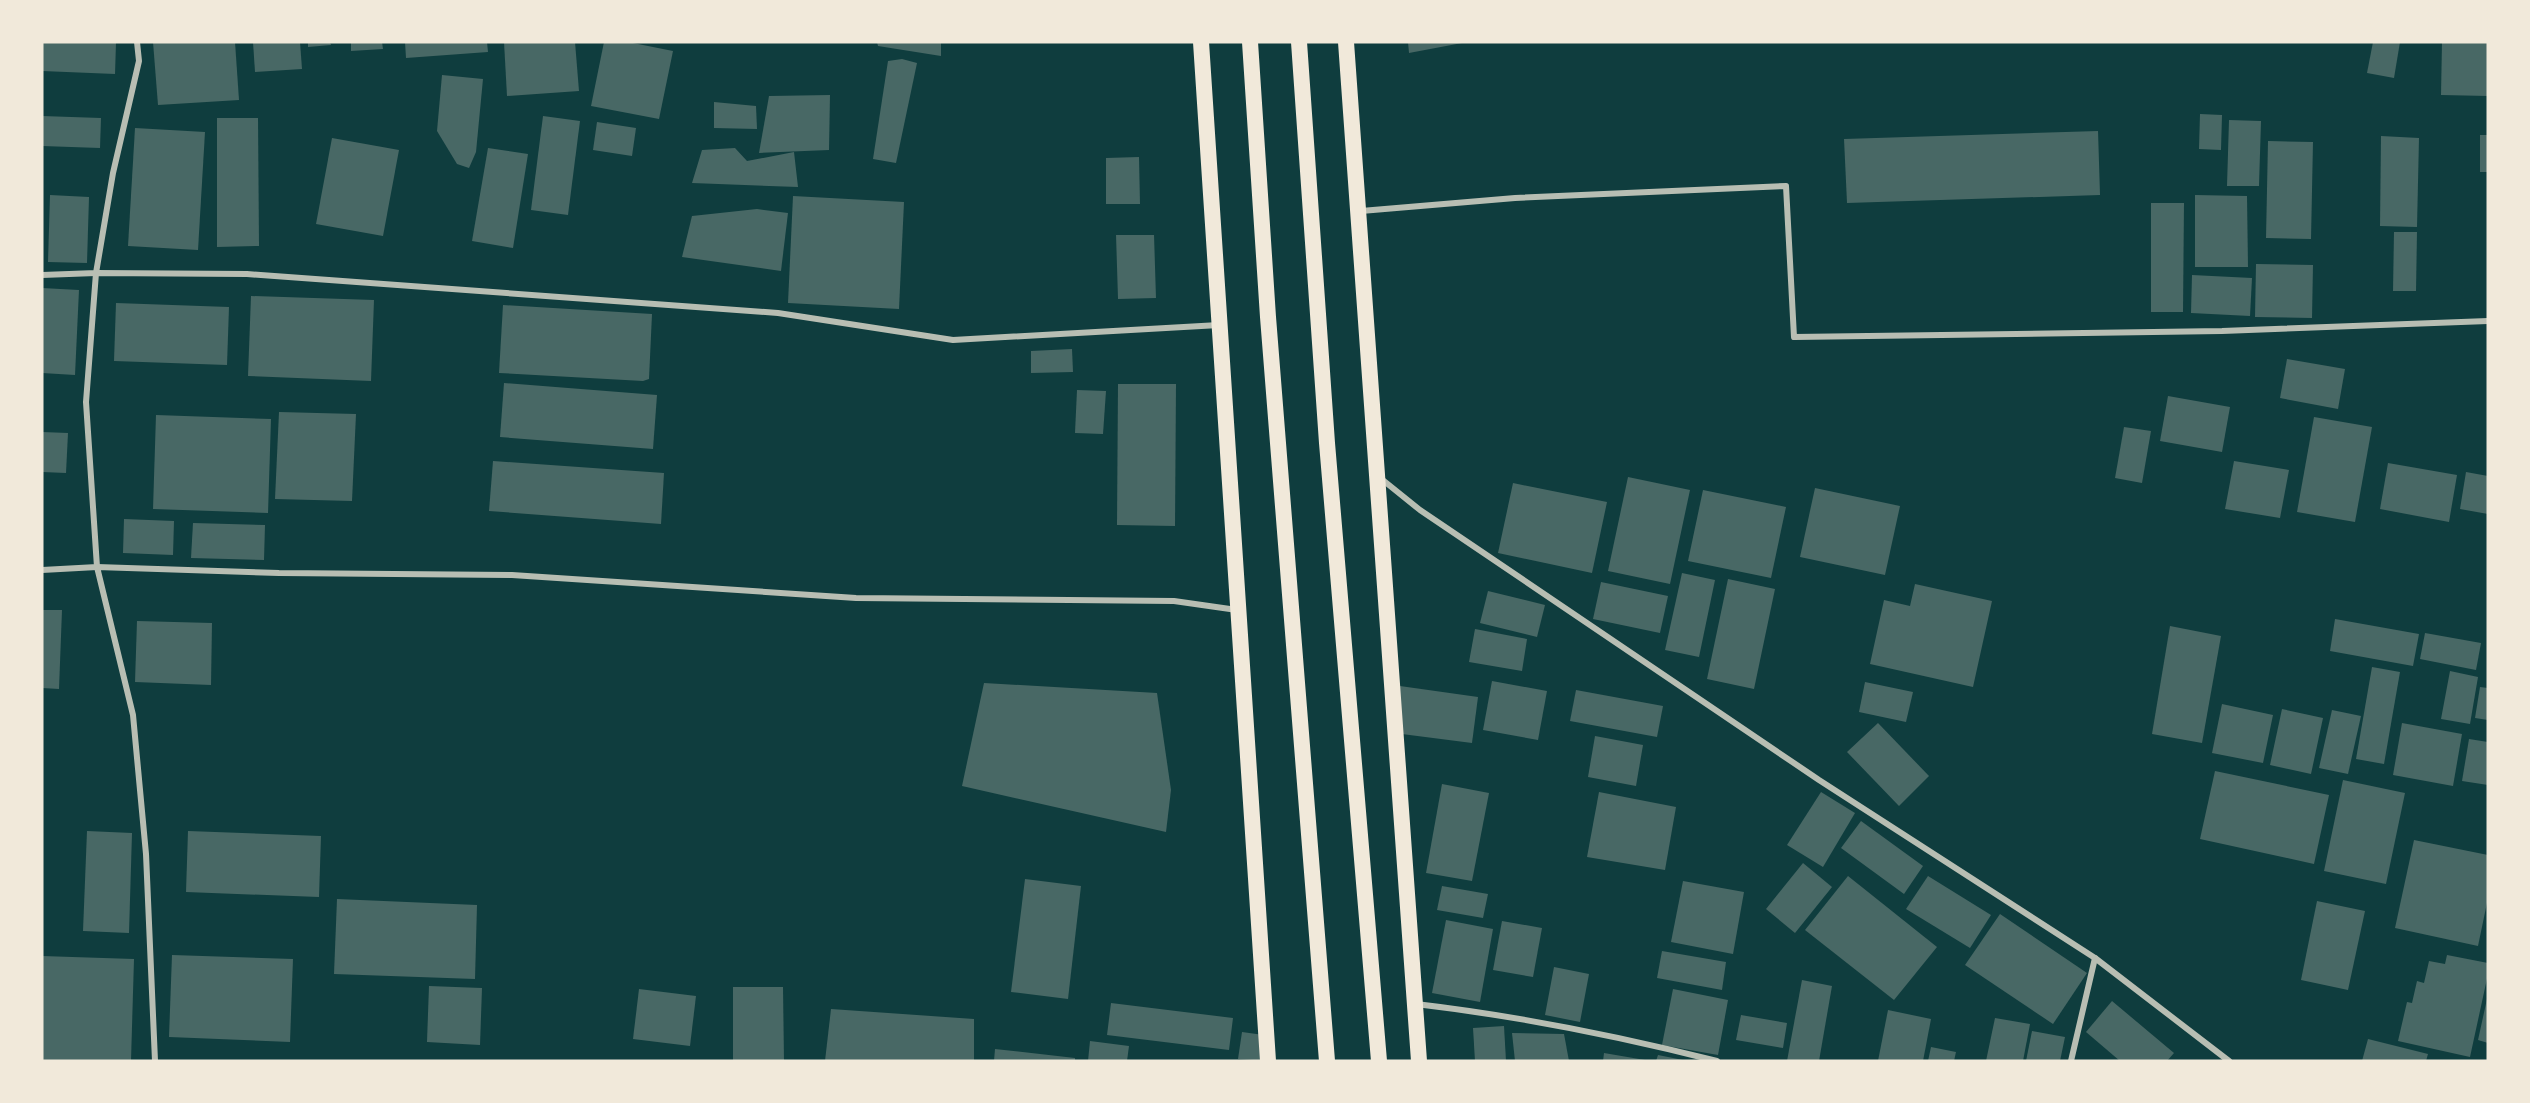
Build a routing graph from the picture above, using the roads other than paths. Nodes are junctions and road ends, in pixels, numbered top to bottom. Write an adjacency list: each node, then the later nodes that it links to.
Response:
1 (137, 42): 7 (street)
2 (1201, 42): 10 (highway)
3 (1250, 42): 19 (highway)
4 (1299, 42): 20 (highway)
5 (1346, 42): 6 (highway)
6 (1357, 212): 9 (street); 11 (highway)
7 (96, 273): 8 (street); 10 (street); 12 (street)
8 (42, 275)
9 (2488, 321)
10 (1219, 325): 14 (highway)
11 (1376, 474): 15 (street); 16 (highway)
12 (97, 567): 13 (street); 14 (street); 17 (street)
13 (42, 570)
14 (1237, 610): 18 (highway)
15 (2096, 958): 23 (street); 24 (street)
16 (1415, 1004): 21 (highway); 22 (street)
17 (155, 1061)
18 (1268, 1061)
19 (1327, 1061)
20 (1379, 1061)
21 (1419, 1061)
22 (1717, 1061)
23 (2071, 1061)
24 (2229, 1061)

